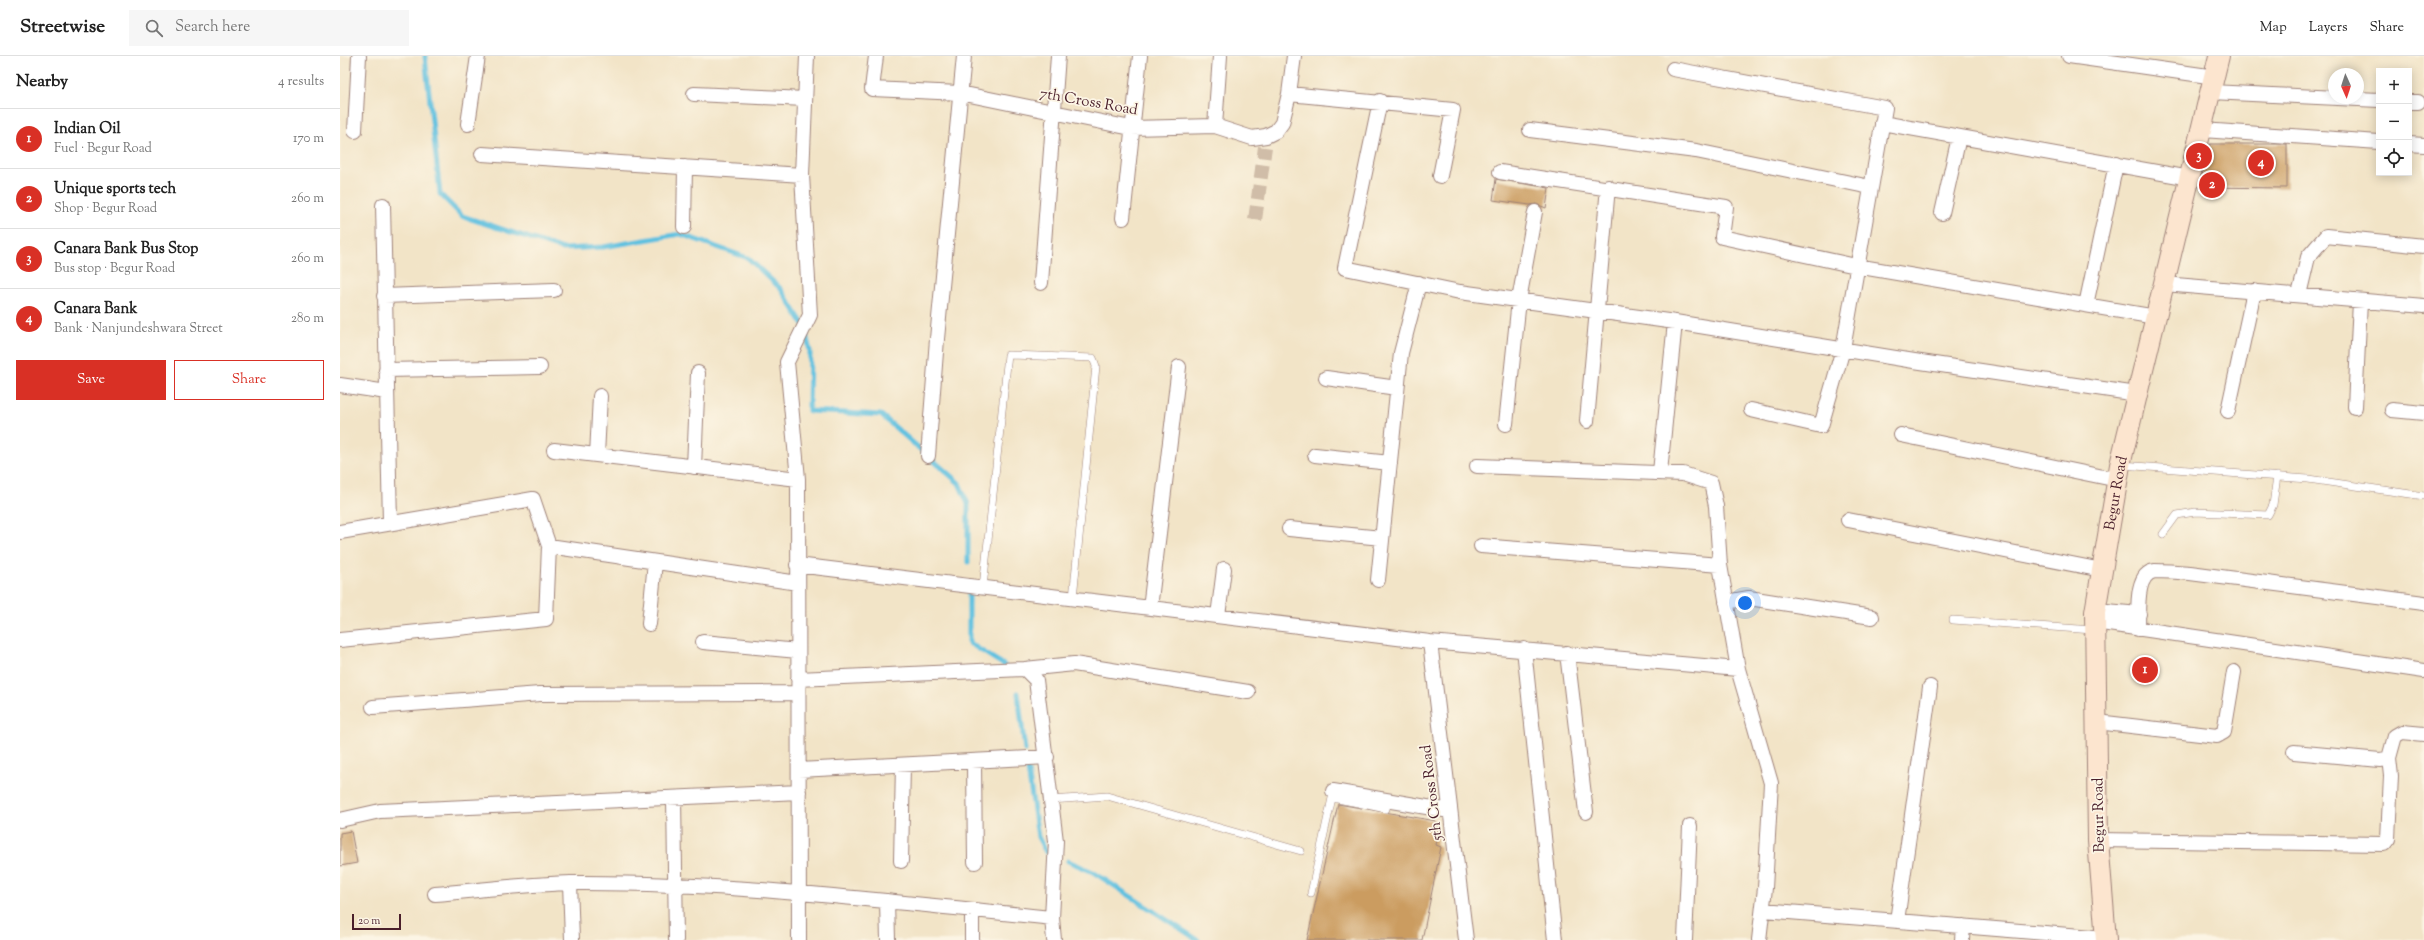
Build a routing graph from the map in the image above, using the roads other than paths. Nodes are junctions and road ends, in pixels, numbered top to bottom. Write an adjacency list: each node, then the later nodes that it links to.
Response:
1 (359, 56): 27 (street)
2 (478, 56): 22 (street)
3 (807, 56): 17 (street)
4 (876, 56): 14 (street, 7th Cross Road)
5 (964, 56): 14 (street)
6 (1058, 56): 20 (street)
7 (1140, 56): 24 (street)
8 (1220, 56): 23 (street)
9 (1294, 56): 16 (street, 7th Cross Road)
10 (2069, 56): 13 (street)
11 (2219, 56): 13 (main road, Begur Road)
12 (1673, 69): 21 (street)
13 (2213, 85): 18 (street); 26 (main road, Begur Road)
14 (960, 93): 20 (street, 7th Cross Road); 84 (street)
15 (694, 94): 17 (street)
16 (1289, 94): 19 (street); 23 (street, 7th Cross Road)
17 (805, 99): 36 (street)
18 (2376, 100)
19 (1380, 101): 37 (street); 49 (street)
20 (1053, 112): 24 (street, 7th Cross Road); 48 (street)
21 (1882, 123): 28 (street); 40 (street)
22 (468, 124)
23 (1215, 126): 24 (street, 7th Cross Road)
24 (1131, 128): 44 (street)
25 (1530, 130): 40 (street)
26 (2202, 130): 29 (street); 38 (main road, Begur Road)
27 (355, 131)
28 (1959, 137): 33 (street); 43 (street)
29 (2376, 142)
30 (2412, 144): 31 (street)
31 (2424, 145)
32 (482, 154): 34 (street)
33 (2116, 164): 38 (street); 57 (street)
34 (685, 167): 36 (street); 45 (street)
35 (1500, 172): 39 (street)
36 (802, 175): 91 (street)
37 (1440, 176)
38 (2190, 178): 50 (main road, Begur Road)
39 (1608, 187): 47 (street); 59 (street)
40 (1870, 187): 47 (street)
41 (383, 205): 54 (street)
42 (1535, 212): 55 (street)
43 (1942, 213)
44 (1123, 218)
45 (684, 227)
46 (2424, 246): 53 (street)
47 (1856, 266): 57 (street); 62 (street)
48 (1041, 283)
49 (1419, 283): 55 (street); 69 (street)
50 (2164, 284): 52 (street); 60 (main road, Begur Road)
51 (554, 290): 54 (street)
52 (2254, 291): 53 (street); 76 (street)
53 (2299, 295): 56 (street)
54 (384, 296): 65 (street)
55 (1518, 300): 59 (street); 79 (street)
56 (2360, 301): 58 (street); 73 (street)
57 (2086, 305): 60 (street)
58 (2424, 306)
59 (1596, 312): 61 (street); 78 (street)
60 (2156, 317): 71 (main road, Begur Road)
61 (1675, 322): 62 (street); 88 (street)
62 (1843, 349): 71 (street); 74 (street)
63 (540, 367): 65 (street)
64 (1179, 367): 112 (street)
65 (386, 370): 70 (street)
66 (698, 373): 87 (street)
67 (1326, 378): 69 (street)
68 (340, 386): 70 (street)
69 (1397, 388): 85 (street)
70 (386, 392): 94 (street)
71 (2137, 394): 89 (main road, Begur Road)
72 (600, 396): 82 (street)
73 (2355, 407)
74 (1751, 410)
75 (2392, 410): 77 (street)
76 (2228, 411)
77 (2424, 413)
78 (1587, 421)
79 (1506, 424)
80 (1901, 435): 89 (street)
81 (554, 450): 82 (street)
82 (597, 455): 87 (street)
83 (1315, 455): 85 (street)
84 (928, 456)
85 (1390, 464): 98 (street)
86 (1477, 466): 88 (street)
87 (694, 467): 91 (street)
88 (1660, 472): 103 (street)
89 (2119, 472): 90 (lane); 105 (main road, Begur Road)
90 (2277, 476): 92 (lane); 97 (lane)
91 (798, 479): 102 (street)
92 (2424, 496)
93 (1848, 520): 105 (street)
94 (390, 522): 96 (street); 99 (street)
95 (1289, 529): 98 (street)
96 (340, 532)
97 (2163, 534)
98 (1382, 538): 106 (street)
99 (550, 546): 101 (street); 120 (street)
100 (1481, 546): 103 (street)
101 (655, 562): 107 (street); 118 (street)
102 (798, 565): 107 (street); 108 (street)
103 (1720, 565): 110 (street)
104 (1224, 569): 114 (street)
105 (2102, 570): 117 (main road, Begur Road)
106 (1378, 580)
107 (798, 583): 124 (street)
108 (983, 587): 109 (street); 109 (lane)
109 (1073, 598): 112 (street)
110 (1726, 602): 115 (street); 126 (street)
111 (2424, 603): 113 (street)
112 (1150, 608): 114 (street)
113 (2139, 614): 117 (street); 119 (street)
114 (1218, 616): 122 (street)
115 (1872, 617)
116 (1953, 620): 117 (lane)
117 (2096, 621): 119 (street); 135 (main road, Begur Road)
118 (649, 624)
119 (2138, 629): 128 (street)
120 (340, 640)
121 (703, 642): 124 (street)
122 (1430, 642): 123 (street); 148 (street, 5th Cross Road)
123 (1524, 649): 125 (street); 175 (street)
124 (798, 651): 130 (street)
125 (1567, 653): 126 (street); 149 (street)
126 (1738, 668): 163 (street)
127 (1025, 669): 130 (street); 132 (street); 138 (street)
128 (2424, 671)
129 (2234, 672): 135 (street)
130 (798, 679): 133 (street)
131 (1930, 687): 165 (street)
132 (1248, 692)
133 (798, 693): 134 (street); 142 (street)
134 (373, 707)
135 (2097, 722): 152 (main road, Begur Road)
136 (2424, 734): 139 (street)
137 (2294, 752): 139 (street)
138 (1047, 757): 140 (street); 146 (street)
139 (2389, 758): 152 (street)
140 (974, 762): 141 (street); 155 (street)
141 (903, 765): 142 (street); 154 (street)
142 (799, 770): 144 (street)
143 (1333, 791): 147 (street)
144 (799, 792): 145 (street); 158 (street)
145 (674, 798): 150 (street); 157 (street)
146 (1051, 800): 153 (lane); 164 (street)
147 (1359, 800): 148 (street); 159 (lane)
148 (1450, 811): 174 (street, 5th Cross Road)
149 (1586, 812)
150 (340, 820)
151 (1690, 826): 176 (street)
152 (2098, 840): 167 (main road, Begur Road)
153 (1301, 851)
154 (901, 861)
155 (975, 862)
156 (570, 883): 157 (street); 160 (street); 168 (street)
157 (675, 884): 158 (street); 169 (street)
158 (798, 893): 161 (street); 170 (street)
159 (1311, 893)
160 (435, 894)
161 (887, 901): 162 (street); 171 (street)
162 (972, 910): 164 (street); 172 (street)
163 (1763, 910): 165 (street); 177 (street)
164 (1052, 918): 173 (street)
165 (1897, 921): 166 (street)
166 (1963, 933): 167 (street)
167 (2106, 939)
168 (572, 940)
169 (676, 940)
170 (799, 940)
171 (888, 940)
172 (972, 940)
173 (1054, 940)
174 (1466, 940)
175 (1555, 940)
176 (1685, 940)
177 (1759, 940)

